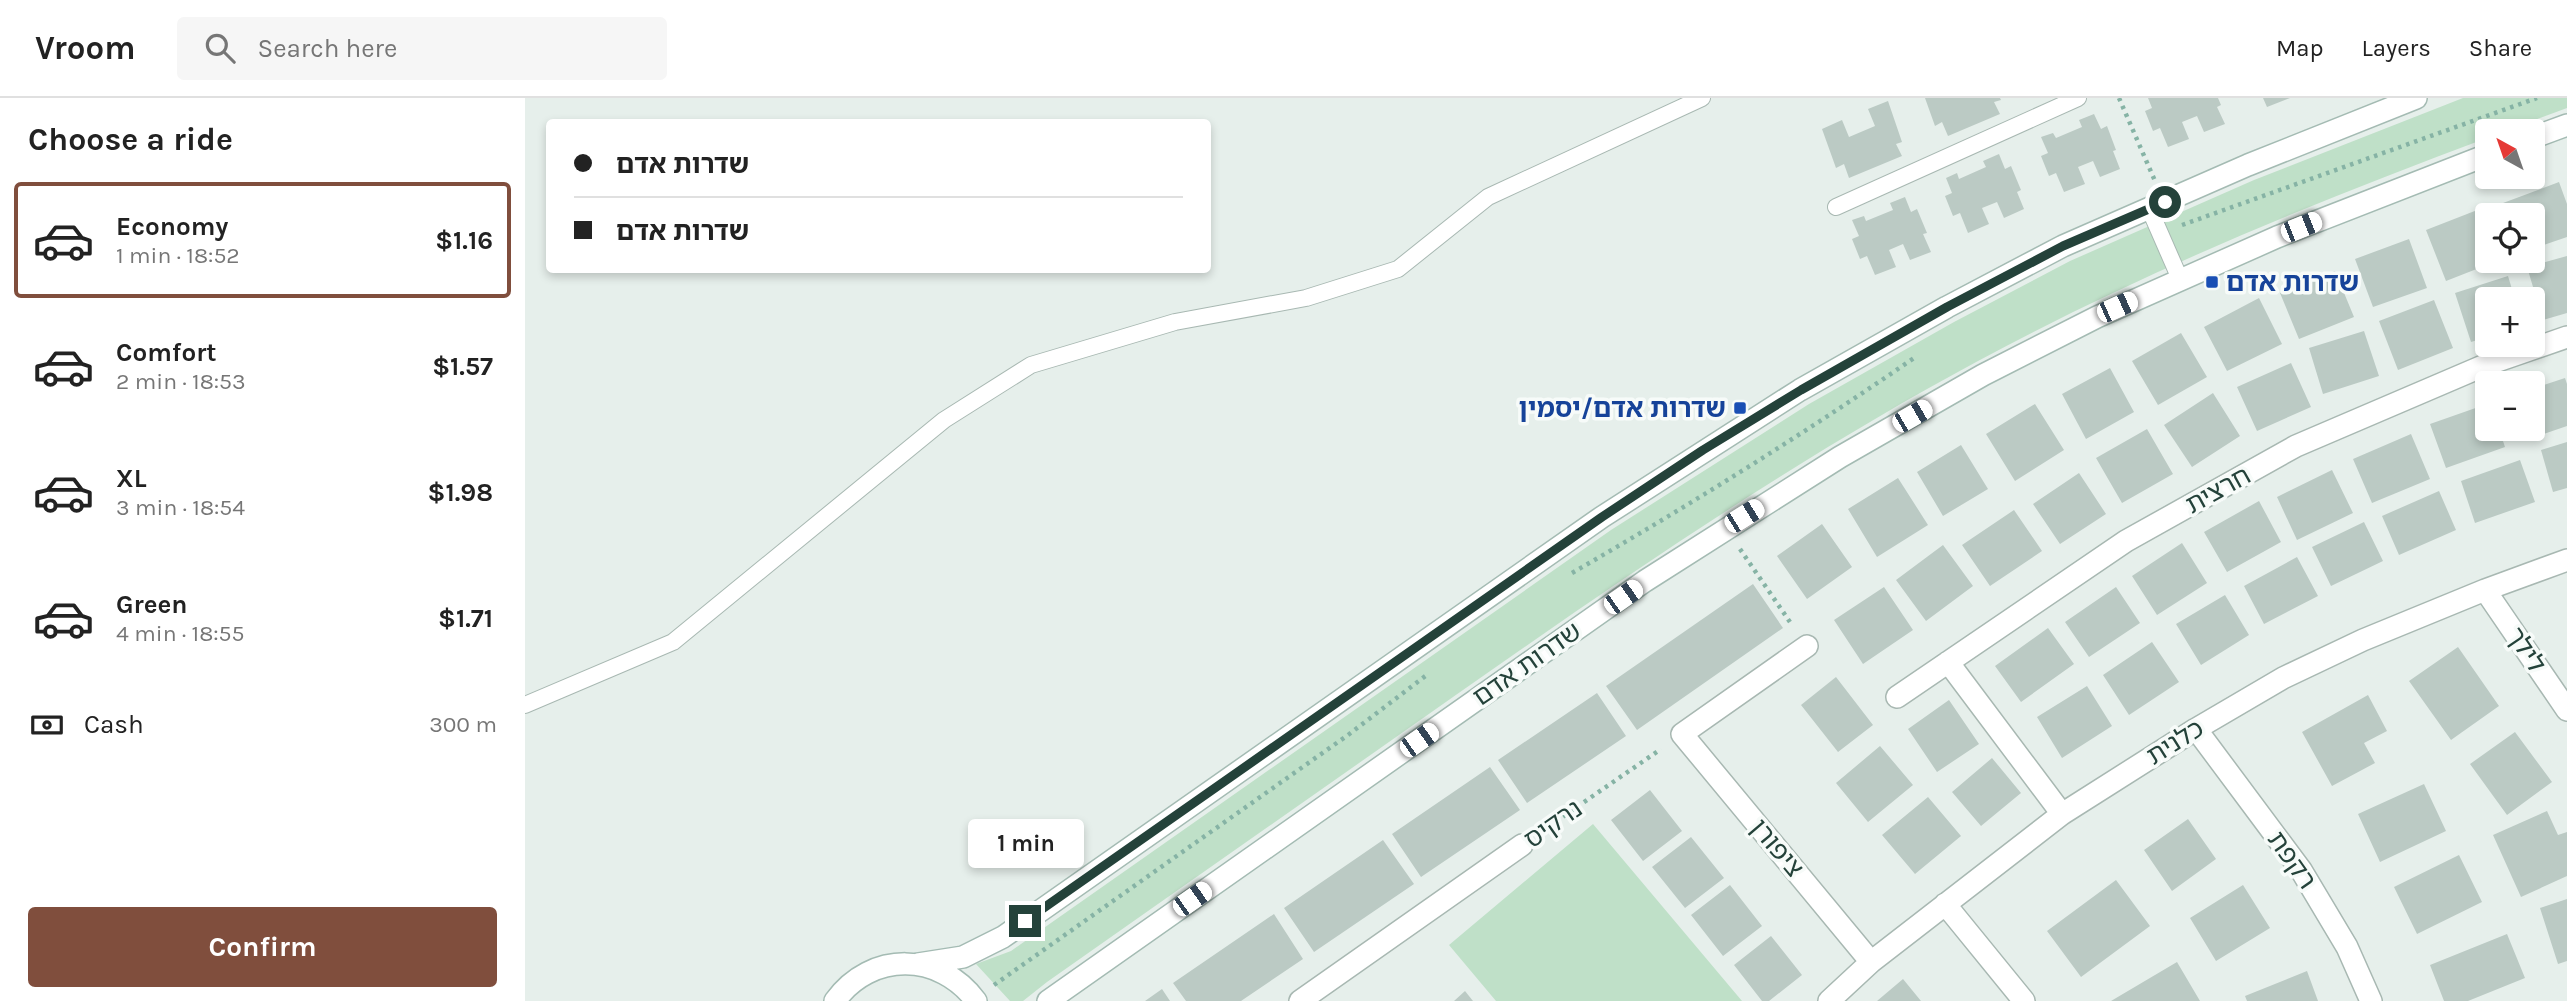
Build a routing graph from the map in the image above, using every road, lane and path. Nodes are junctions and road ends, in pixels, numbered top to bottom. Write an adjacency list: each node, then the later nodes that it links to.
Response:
1 (1702, 98): 18 (lane)
2 (2078, 98): 9 (lane)
3 (2119, 98): 8 (path)
4 (2416, 98): 8 (street)
5 (2567, 125): 6 (street)
6 (2545, 133)
7 (2475, 160): 10 (street, שדרות אדם)
8 (2157, 205): 10 (lane); 26 (street)
9 (1836, 207)
10 (2180, 279): 12 (street, שדרות אדם)
11 (2567, 337): 16 (street, חרצית)
12 (1726, 528): 15 (path); 29 (street, שדרות אדם)
13 (2567, 560): 14 (street, כלנית)
14 (2485, 590): 19 (street, לילך); 20 (street, כלנית)
15 (1807, 646): 21 (street)
16 (1948, 662): 17 (street, חרצית); 22 (street)
17 (1897, 696)
18 (525, 705)
19 (2567, 710)
20 (2196, 729): 22 (street, כלנית); 33 (street, רקפת)
21 (1682, 734): 23 (path, נרקיס); 25 (street, ציפורן)
22 (2062, 814): 24 (street, כלנית)
23 (1522, 845): 30 (street, נרקיס)
24 (1945, 904): 25 (street, כלנית); 32 (street)
25 (1871, 962): 31 (street, כלנית)
26 (919, 964): 27 (street); 28 (street)
27 (835, 1001)
28 (976, 1001)
29 (1048, 1001)
30 (1300, 1001)
31 (1829, 1001)
32 (2024, 1001)
33 (2371, 1001)

